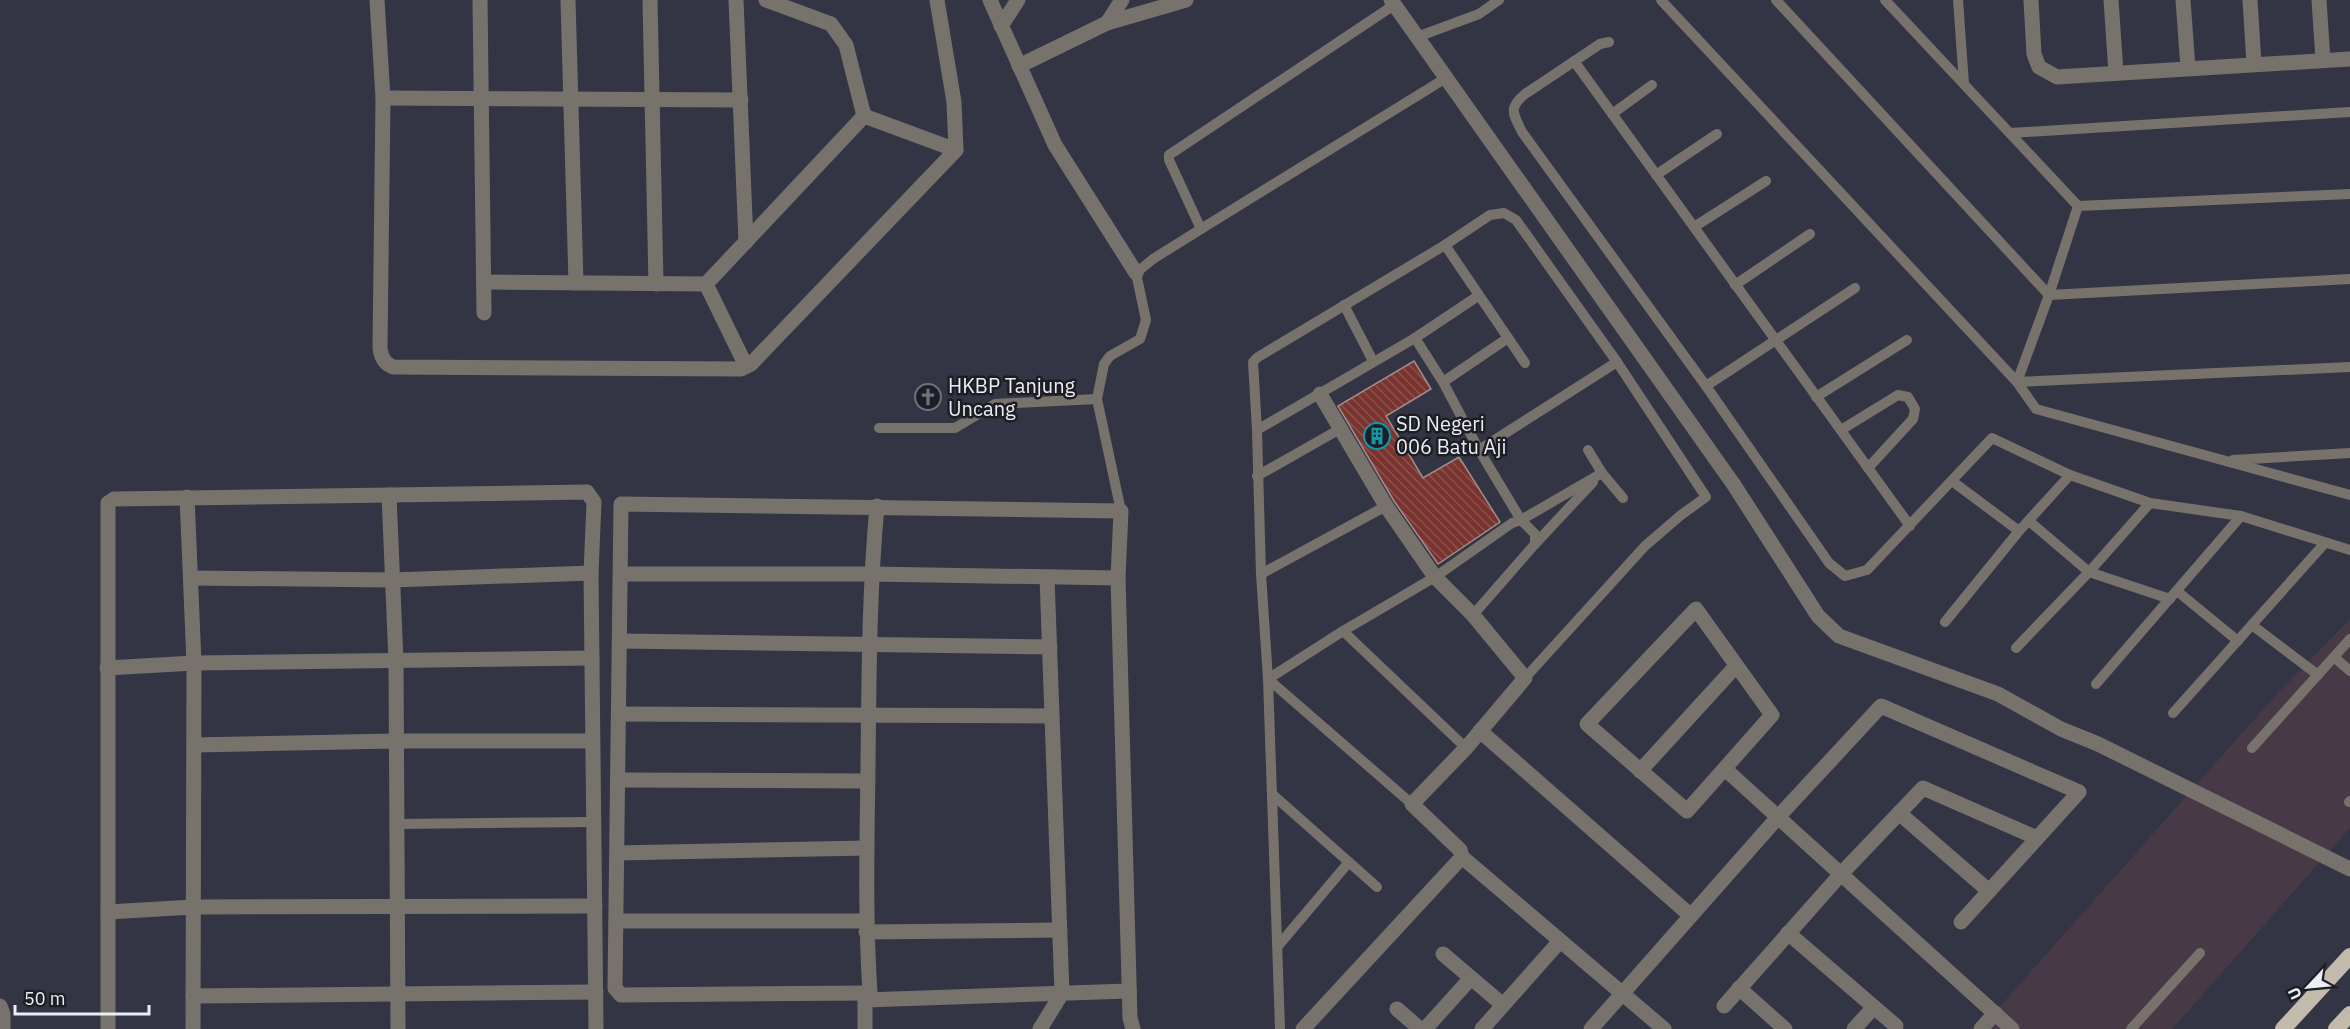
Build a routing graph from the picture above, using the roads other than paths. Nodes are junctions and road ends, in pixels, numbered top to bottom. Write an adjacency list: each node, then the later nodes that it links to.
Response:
1 (377, 0): 37 (street)
2 (480, 0): 38 (street)
3 (568, 0): 39 (street)
4 (650, 0): 40 (street)
5 (736, 0): 41 (street)
6 (766, 0): 44 (street)
7 (937, 0): 47 (street)
8 (990, 0): 24 (street)
9 (1018, 0): 24 (street)
10 (1122, 0): 23 (street)
11 (1186, 0): 23 (street)
12 (1499, 0): 25 (lane)
13 (1661, 0): 79 (lane)
14 (1776, 0): 65 (lane)
15 (1885, 0): 35 (lane)
16 (1958, 0): 35 (lane)
17 (2031, 0): 33 (street)
18 (2111, 0): 33 (street)
19 (2183, 0): 32 (street)
20 (2250, 0): 30 (street)
21 (2319, 0): 28 (street)
22 (1392, 3): 25 (street); 53 (lane)
23 (1107, 23): 31 (street)
24 (1001, 26): 31 (street)
25 (1417, 37): 34 (street)
26 (1610, 42): 29 (lane)
27 (2350, 58): 28 (street)
28 (2323, 60): 30 (street)
29 (1574, 61): 43 (lane); 80 (lane)
30 (2254, 64): 32 (street)
31 (1019, 66): 57 (street)
32 (2188, 68): 33 (street)
33 (2116, 73)
34 (1446, 78): 53 (lane); 170 (street)
35 (1964, 84): 45 (lane)
36 (1652, 85): 43 (lane)
37 (383, 98): 38 (street); 76 (street)
38 (481, 99): 39 (street); 59 (street)
39 (570, 99): 40 (street); 60 (street)
40 (653, 100): 41 (street); 61 (street)
41 (741, 100): 55 (street)
42 (2350, 112): 45 (lane)
43 (1612, 114): 48 (lane)
44 (864, 116): 47 (street); 55 (street)
45 (2010, 133): 51 (lane)
46 (1717, 134): 48 (lane)
47 (956, 150): 76 (street)
48 (1656, 175): 52 (lane)
49 (1766, 181): 52 (lane)
50 (2350, 194): 51 (lane)
51 (2078, 206): 65 (lane)
52 (1694, 227): 63 (lane)
53 (1201, 229): 57 (lane)
54 (1810, 234): 63 (lane)
55 (746, 242): 62 (street)
56 (1445, 245): 66 (lane); 67 (lane); 74 (lane)
57 (1137, 273): 83 (lane)
58 (2350, 279): 65 (lane)
59 (484, 282): 60 (street); 68 (street)
60 (576, 283): 61 (street)
61 (656, 284): 62 (street)
62 (706, 284): 76 (street)
63 (1735, 285): 71 (lane)
64 (1855, 288): 71 (lane)
65 (2049, 295): 79 (lane)
66 (1478, 296): 69 (lane); 70 (lane)
67 (1344, 305): 73 (lane); 86 (lane)
68 (484, 313)
69 (1415, 338): 73 (lane); 78 (lane)
70 (1508, 338): 75 (lane); 78 (lane)
71 (1776, 340): 80 (lane); 82 (lane)
72 (1907, 340): 82 (lane)
73 (1373, 362): 81 (lane)
74 (1617, 362): 88 (lane); 142 (lane)
75 (1525, 363)
76 (747, 366)
77 (2350, 367): 79 (lane)
78 (1443, 382): 88 (lane)
79 (2017, 382): 91 (lane)
80 (1706, 386): 108 (lane)
81 (1320, 394): 85 (street); 86 (lane)
82 (1816, 397): 87 (lane)
83 (1097, 399): 84 (lane); 104 (lane)
84 (879, 428)
85 (1340, 429): 95 (lane); 102 (street)
86 (1257, 430): 95 (lane)
87 (1841, 430): 92 (lane); 92 (lane)
88 (1479, 450): 106 (lane)
89 (1588, 450): 93 (lane)
90 (2350, 453): 91 (lane)
91 (2224, 461): 98 (lane)
92 (1868, 468): 108 (lane)
93 (1602, 473): 100 (lane); 106 (lane); 111 (lane)
94 (2070, 475): 96 (lane); 101 (lane); 107 (lane)
95 (1257, 476): 117 (lane)
96 (1952, 481): 108 (lane); 109 (lane)
97 (389, 495): 99 (street); 114 (street); 122 (street)
98 (2350, 495)
99 (187, 497): 120 (street); 139 (street)
100 (1623, 498)
101 (2150, 503): 105 (lane); 113 (lane)
102 (1386, 506): 117 (lane); 119 (street)
103 (877, 507): 104 (street); 115 (street); 116 (street)
104 (1121, 511): 121 (street)
105 (2241, 516): 110 (lane); 123 (lane)
106 (1521, 520): 111 (lane); 119 (lane)
107 (2029, 521): 109 (lane); 113 (lane)
108 (1910, 526)
109 (2019, 531): 125 (lane)
110 (2325, 543): 112 (lane); 126 (lane)
111 (1535, 544): 124 (lane)
112 (2350, 550)
113 (2089, 572): 123 (lane); 133 (lane)
114 (591, 573): 122 (street); 135 (street)
115 (621, 574): 116 (street); 129 (street)
116 (871, 574): 118 (street); 131 (street)
117 (1261, 574): 143 (lane)
118 (1047, 577): 121 (street); 132 (street)
119 (1435, 577): 124 (street); 127 (lane)
120 (192, 578): 122 (street); 137 (street)
121 (1118, 578): 191 (street)
122 (392, 580): 136 (street)
123 (2173, 595): 130 (lane); 144 (lane)
124 (1473, 615): 142 (street)
125 (1945, 622)
126 (2252, 625): 130 (lane); 141 (lane)
127 (1342, 631): 143 (lane); 153 (lane)
128 (2350, 639): 134 (lane)
129 (620, 641): 131 (street); 146 (street)
130 (2238, 641): 145 (lane)
131 (870, 643): 132 (street); 147 (street)
132 (1050, 647): 148 (street)
133 (2016, 648)
134 (2334, 657): 140 (lane); 141 (lane)
135 (592, 658): 136 (street); 151 (street)
136 (396, 661): 137 (street); 150 (street)
137 (194, 663): 139 (street); 152 (street)
138 (1736, 666): 155 (street); 156 (street); 156 (street)
139 (107, 668): 177 (street)
140 (2350, 671)
141 (2318, 675): 154 (lane)
142 (1525, 678): 149 (street)
143 (1268, 679): 159 (lane); 160 (lane)
144 (2096, 684)
145 (2173, 713)
146 (619, 714): 147 (street); 157 (street)
147 (869, 714): 148 (street); 158 (street)
148 (1052, 716): 182 (street)
149 (1480, 731): 153 (street); 178 (street)
150 (396, 741): 151 (street); 152 (street); 164 (street)
151 (592, 741): 163 (street)
152 (194, 745): 176 (street)
153 (1466, 748): 160 (street)
154 (2252, 748)
155 (1725, 769): 156 (street); 162 (street)
156 (1640, 771)
157 (618, 780): 158 (street); 167 (street)
158 (868, 781): 166 (street)
159 (1272, 794): 169 (lane); 185 (lane)
160 (1412, 804): 168 (street)
161 (1899, 813): 165 (street); 171 (street); 173 (street)
162 (1779, 816): 165 (street); 171 (street); 178 (street)
163 (594, 822): 164 (lane); 174 (street)
164 (397, 824): 175 (street)
165 (2037, 838): 173 (street)
166 (867, 848): 167 (street); 180 (street)
167 (617, 853): 181 (street)
168 (1462, 857): 184 (street); 215 (street)
169 (1349, 862): 172 (lane); 185 (lane)
170 (2350, 869)
171 (1841, 874): 183 (street); 203 (street)
172 (1377, 886)
173 (1989, 891): 179 (street)
174 (595, 906): 175 (street); 181 (street)
175 (397, 907): 176 (street); 195 (street)
176 (193, 908): 177 (street); 196 (street)
177 (108, 912): 208 (street)
178 (1690, 915): 194 (street)
179 (1961, 922)
180 (866, 926): 181 (street); 182 (street); 197 (street)
181 (608, 927): 192 (street); 197 (street)
182 (1060, 930): 193 (street)
183 (1788, 933): 190 (street); 201 (street)
184 (1560, 940): 194 (street); 198 (street)
185 (1278, 946): 214 (lane)
186 (2200, 953): 225 (lane)
187 (1443, 954): 189 (street)
188 (2350, 956): 226 (highway)
189 (1471, 978): 198 (street); 217 (street)
190 (1739, 988): 200 (street); 221 (street)
191 (1130, 991): 193 (street); 205 (street)
192 (596, 992): 195 (street); 211 (street)
193 (1062, 993): 197 (street); 213 (street)
194 (1623, 994): 219 (street); 220 (street)
195 (398, 995): 196 (street); 210 (street)
196 (193, 996): 209 (street)
197 (868, 996): 212 (street)
198 (1503, 1005): 218 (street)
199 (0, 1006): 207 (street)
200 (1724, 1006)
201 (1874, 1007): 206 (street); 222 (street)
202 (1397, 1009): 216 (street)
203 (1995, 1013): 223 (street); 224 (street)
204 (2350, 1014): 227 (highway)
205 (1129, 1025)
206 (1896, 1026)
207 (3, 1029)
208 (108, 1029)
209 (193, 1029)
210 (398, 1029)
211 (597, 1029)
212 (865, 1029)
213 (1040, 1029)
214 (1280, 1029)
215 (1303, 1029)
216 (1420, 1029)
217 (1425, 1029)
218 (1482, 1029)
219 (1591, 1029)
220 (1664, 1029)
221 (1785, 1029)
222 (1854, 1029)
223 (1981, 1029)
224 (2012, 1029)
225 (2131, 1029)
226 (2283, 1029)
227 (2336, 1029)

